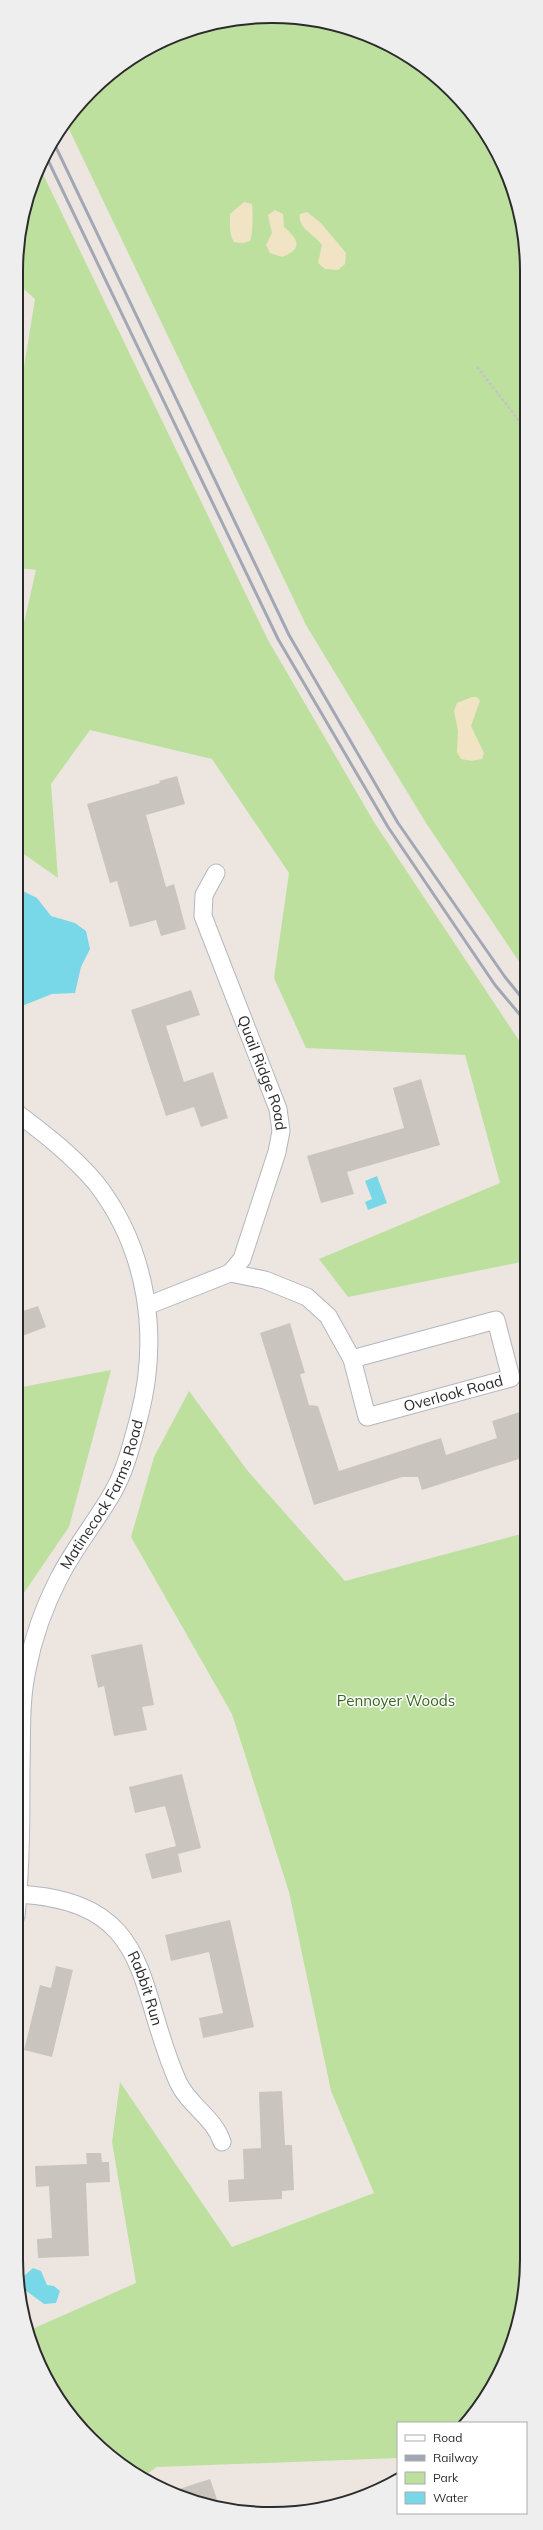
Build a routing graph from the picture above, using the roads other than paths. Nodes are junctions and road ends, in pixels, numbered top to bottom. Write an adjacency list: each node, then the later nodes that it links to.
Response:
1 (216, 873): 3 (street, Quail Ridge Road)
2 (23, 1117): 4 (street, Matinecock Farms Road)
3 (230, 1273): 4 (street); 5 (street, Overlook Road)
4 (148, 1305): 6 (street, Matinecock Farms Road)
5 (352, 1359): 5 (street, Overlook Road)
6 (23, 1701)
7 (23, 1894): 8 (street, Rabbit Run)
8 (222, 2142)

